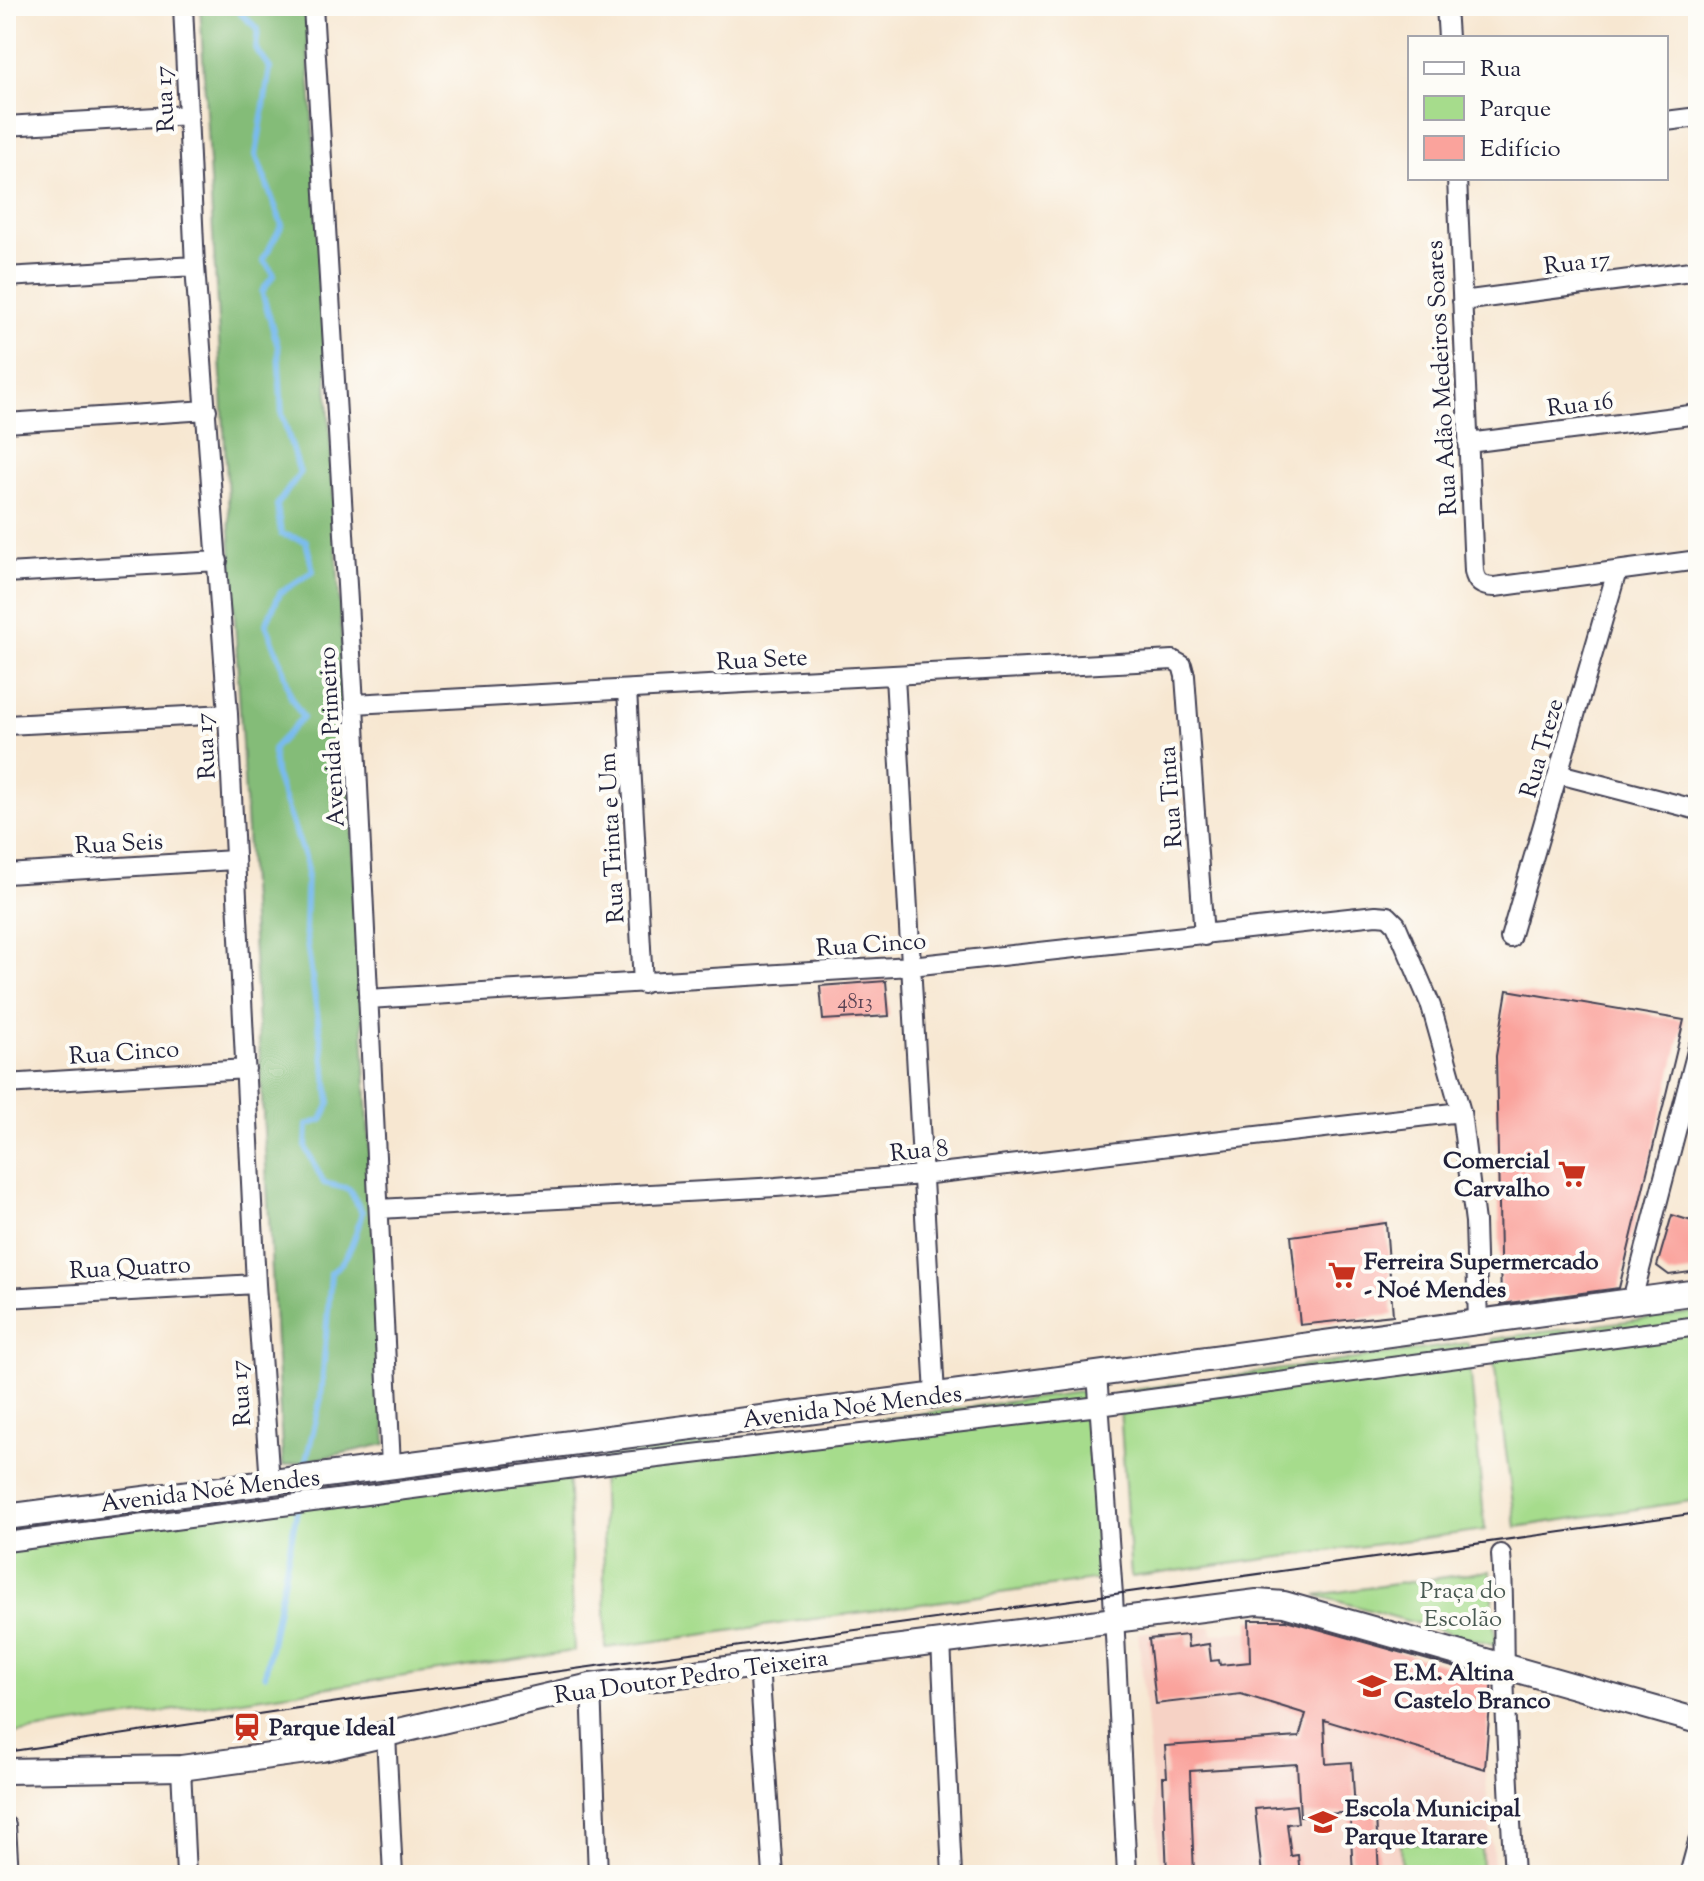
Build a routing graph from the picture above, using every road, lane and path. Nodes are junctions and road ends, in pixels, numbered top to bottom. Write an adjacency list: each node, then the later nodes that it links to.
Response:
1 (183, 6): 5 (street, Rua 17)
2 (313, 6): 25 (street, Avenida Primeiro)
3 (1446, 6): 4 (street)
4 (1448, 36)
5 (189, 115): 8 (street); 10 (street, Rua 17)
6 (1698, 117): 7 (street)
7 (1668, 121)
8 (6, 126)
9 (1457, 180): 13 (street, Rua Adão Medeiros Soares)
10 (195, 266): 12 (street); 14 (street, Rua 17)
11 (1698, 270): 13 (street, Rua 17)
12 (6, 277)
13 (1462, 301): 17 (street, Rua Adão Medeiros Soares)
14 (207, 410): 16 (street); 19 (street, Rua 17)
15 (1698, 414): 17 (street, Rua 16)
16 (6, 423)
17 (1468, 443): 20 (street, Rua Adão Medeiros Soares)
18 (1698, 560): 20 (street)
19 (218, 561): 21 (street); 26 (street, Rua 17)
20 (1617, 571): 28 (street, Rua Treze)
21 (6, 573)
22 (1173, 660): 23 (street, Rua Sete); 32 (street, Rua Tinta)
23 (895, 676): 24 (street, Rua Sete); 34 (street)
24 (627, 690): 25 (street, Rua Sete); 35 (street, Rua Trinta e Um)
25 (354, 704): 36 (street, Avenida Primeiro)
26 (228, 714): 27 (street); 30 (street, Rua 17)
27 (6, 725)
28 (1559, 774): 29 (street); 33 (street, Rua Treze)
29 (1698, 810)
30 (234, 860): 31 (street, Rua Seis); 38 (street, Rua 17)
31 (6, 874)
32 (1204, 936): 34 (street, Rua Cinco); 40 (street, Rua Cinco)
33 (1510, 938)
34 (911, 966): 35 (street, Rua Cinco); 41 (street)
35 (643, 984): 36 (street, Rua Cinco)
36 (368, 999): 42 (street, Avenida Primeiro)
37 (1698, 1047): 46 (street)
38 (246, 1069): 39 (street, Rua Cinco); 43 (street, Rua 17)
39 (6, 1084)
40 (1461, 1112): 41 (street, Rua 8); 47 (street)
41 (922, 1175): 42 (street, Rua 8); 50 (street)
42 (379, 1209): 52 (street, Avenida Primeiro)
43 (256, 1284): 45 (street, Rua Quatro); 53 (street, Rua 17)
44 (1698, 1292): 46 (main road, Avenida Noé Mendes)
45 (6, 1298)
46 (1632, 1300): 47 (main road, Avenida Noé Mendes)
47 (1478, 1323): 49 (main road, Avenida Noé Mendes)
48 (1698, 1326): 51 (street)
49 (1097, 1374): 50 (main road, Avenida Noé Mendes); 51 (street)
50 (935, 1395): 52 (main road, Avenida Noé Mendes)
51 (1099, 1406): 55 (street); 57 (street)
52 (391, 1466): 53 (main road, Avenida Noé Mendes)
53 (270, 1483): 54 (main road, Avenida Noé Mendes)
54 (6, 1517)
55 (6, 1542)
56 (1501, 1554): 60 (street)
57 (1114, 1619): 58 (main road, Rua Doutor Pedro Teixeira); 60 (main road, Rua Doutor Pedro Teixeira); 74 (street)
58 (941, 1641): 59 (main road, Rua Doutor Pedro Teixeira); 73 (street)
59 (759, 1664): 61 (main road, Rua Doutor Pedro Teixeira); 72 (street)
60 (1504, 1668): 62 (main road, Rua Doutor Pedro Teixeira); 75 (street)
61 (591, 1686): 63 (main road, Rua Doutor Pedro Teixeira); 71 (street)
62 (1698, 1721)
63 (386, 1735): 64 (main road, Rua Doutor Pedro Teixeira); 70 (street)
64 (181, 1768): 65 (main road, Rua Doutor Pedro Teixeira); 69 (street)
65 (6, 1771)
66 (6, 1826): 68 (street)
67 (1698, 1842): 76 (street)
68 (9, 1875)
69 (186, 1875)
70 (393, 1875)
71 (598, 1875)
72 (773, 1875)
73 (952, 1875)
74 (1127, 1875)
75 (1514, 1875)
76 (1689, 1875)

